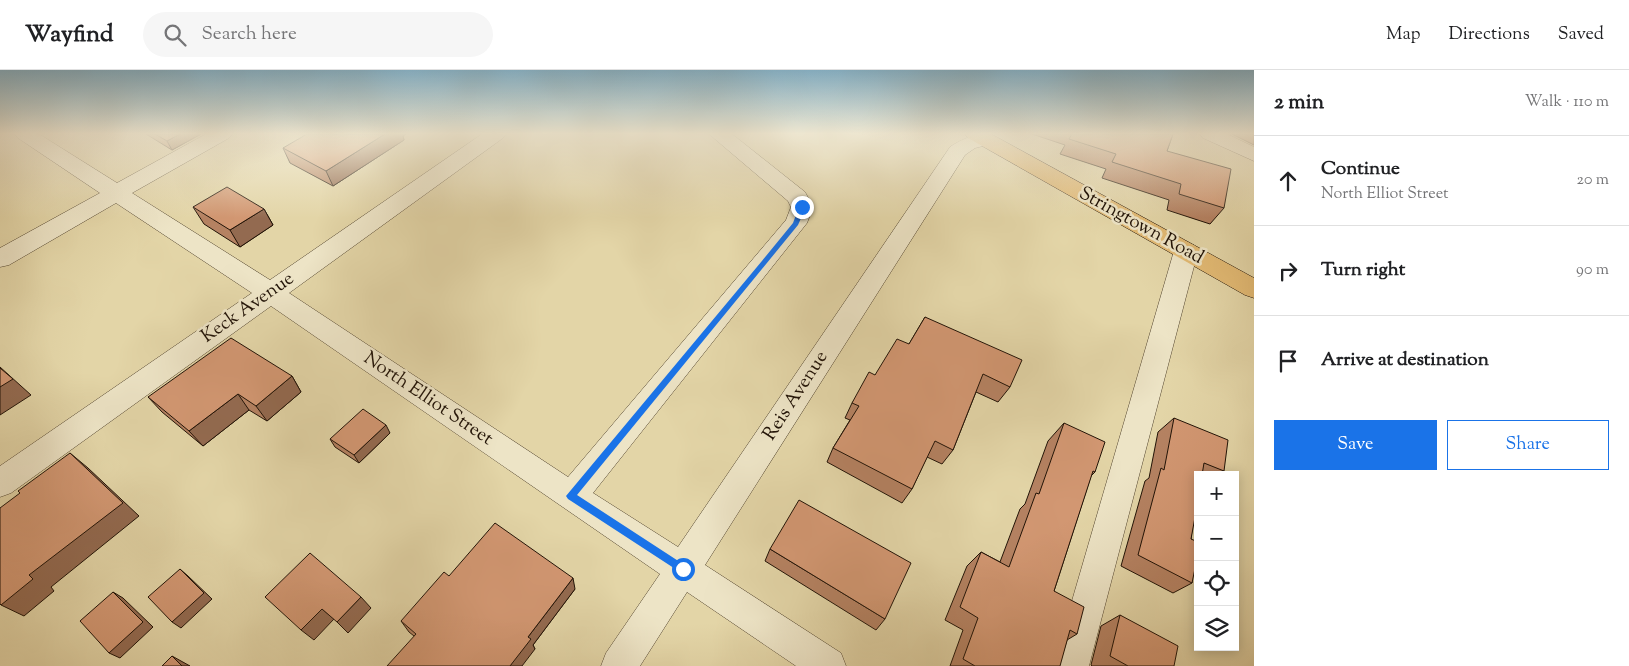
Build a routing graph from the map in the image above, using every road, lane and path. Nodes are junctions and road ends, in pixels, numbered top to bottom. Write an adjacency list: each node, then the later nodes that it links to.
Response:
1 (67, 162): 7 (street, North Elliot Street)
2 (170, 162): 7 (street)
3 (457, 162): 11 (street, Keck Avenue)
4 (753, 162): 13 (street)
5 (950, 162): 14 (street, Reis Avenue)
6 (1024, 162): 8 (main road, Stringtown Road)
7 (116, 194): 9 (street); 11 (street, North Elliot Street)
8 (1186, 251): 10 (main road, Stringtown Road); 17 (street)
9 (0, 259)
10 (1254, 289)
11 (271, 293): 12 (street, Keck Avenue); 13 (street, North Elliot Street)
12 (0, 483)
13 (571, 496): 14 (street, North Elliot Street)
14 (683, 569): 15 (street, Reis Avenue); 16 (street, North Elliot Street)
15 (619, 666)
16 (828, 666)
17 (1071, 666)

